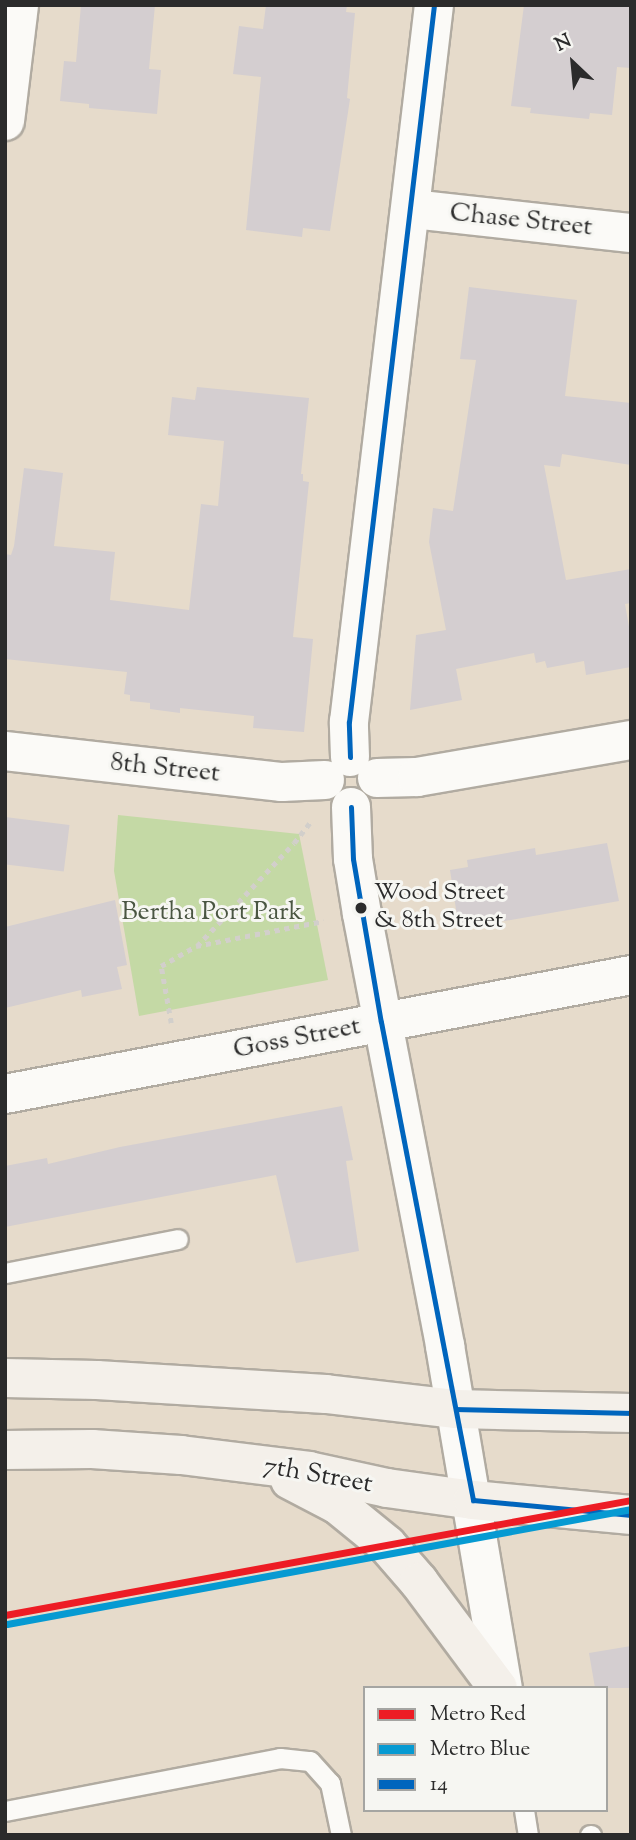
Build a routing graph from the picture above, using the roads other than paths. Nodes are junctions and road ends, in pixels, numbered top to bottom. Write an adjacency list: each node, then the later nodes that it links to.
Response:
1 (19, 5): 3 (street)
2 (434, 5): 4 (street)
3 (5, 121)
4 (412, 209): 5 (street, Chase Street); 8 (street)
5 (631, 233)
6 (631, 740): 8 (street, 8th Street)
7 (5, 751): 8 (street, 8th Street)
8 (347, 784): 10 (street)
9 (631, 975): 10 (street, Goss Street)
10 (381, 1022): 11 (street, Goss Street); 15 (street)
11 (5, 1094)
12 (178, 1239): 13 (lane)
13 (5, 1273)
14 (5, 1378): 15 (main road)
15 (456, 1409): 16 (main road); 19 (street)
16 (631, 1413)
17 (5, 1450): 18 (main road, 7th Street)
18 (264, 1466): 19 (main road, 7th Street); 21 (main road)
19 (472, 1500): 20 (main road, 7th Street); 22 (street)
20 (631, 1515)
21 (498, 1686)
22 (500, 1686)
23 (5, 1811): 25 (lane)
24 (524, 1812): 26 (lane)
25 (341, 1835)
26 (528, 1835)

